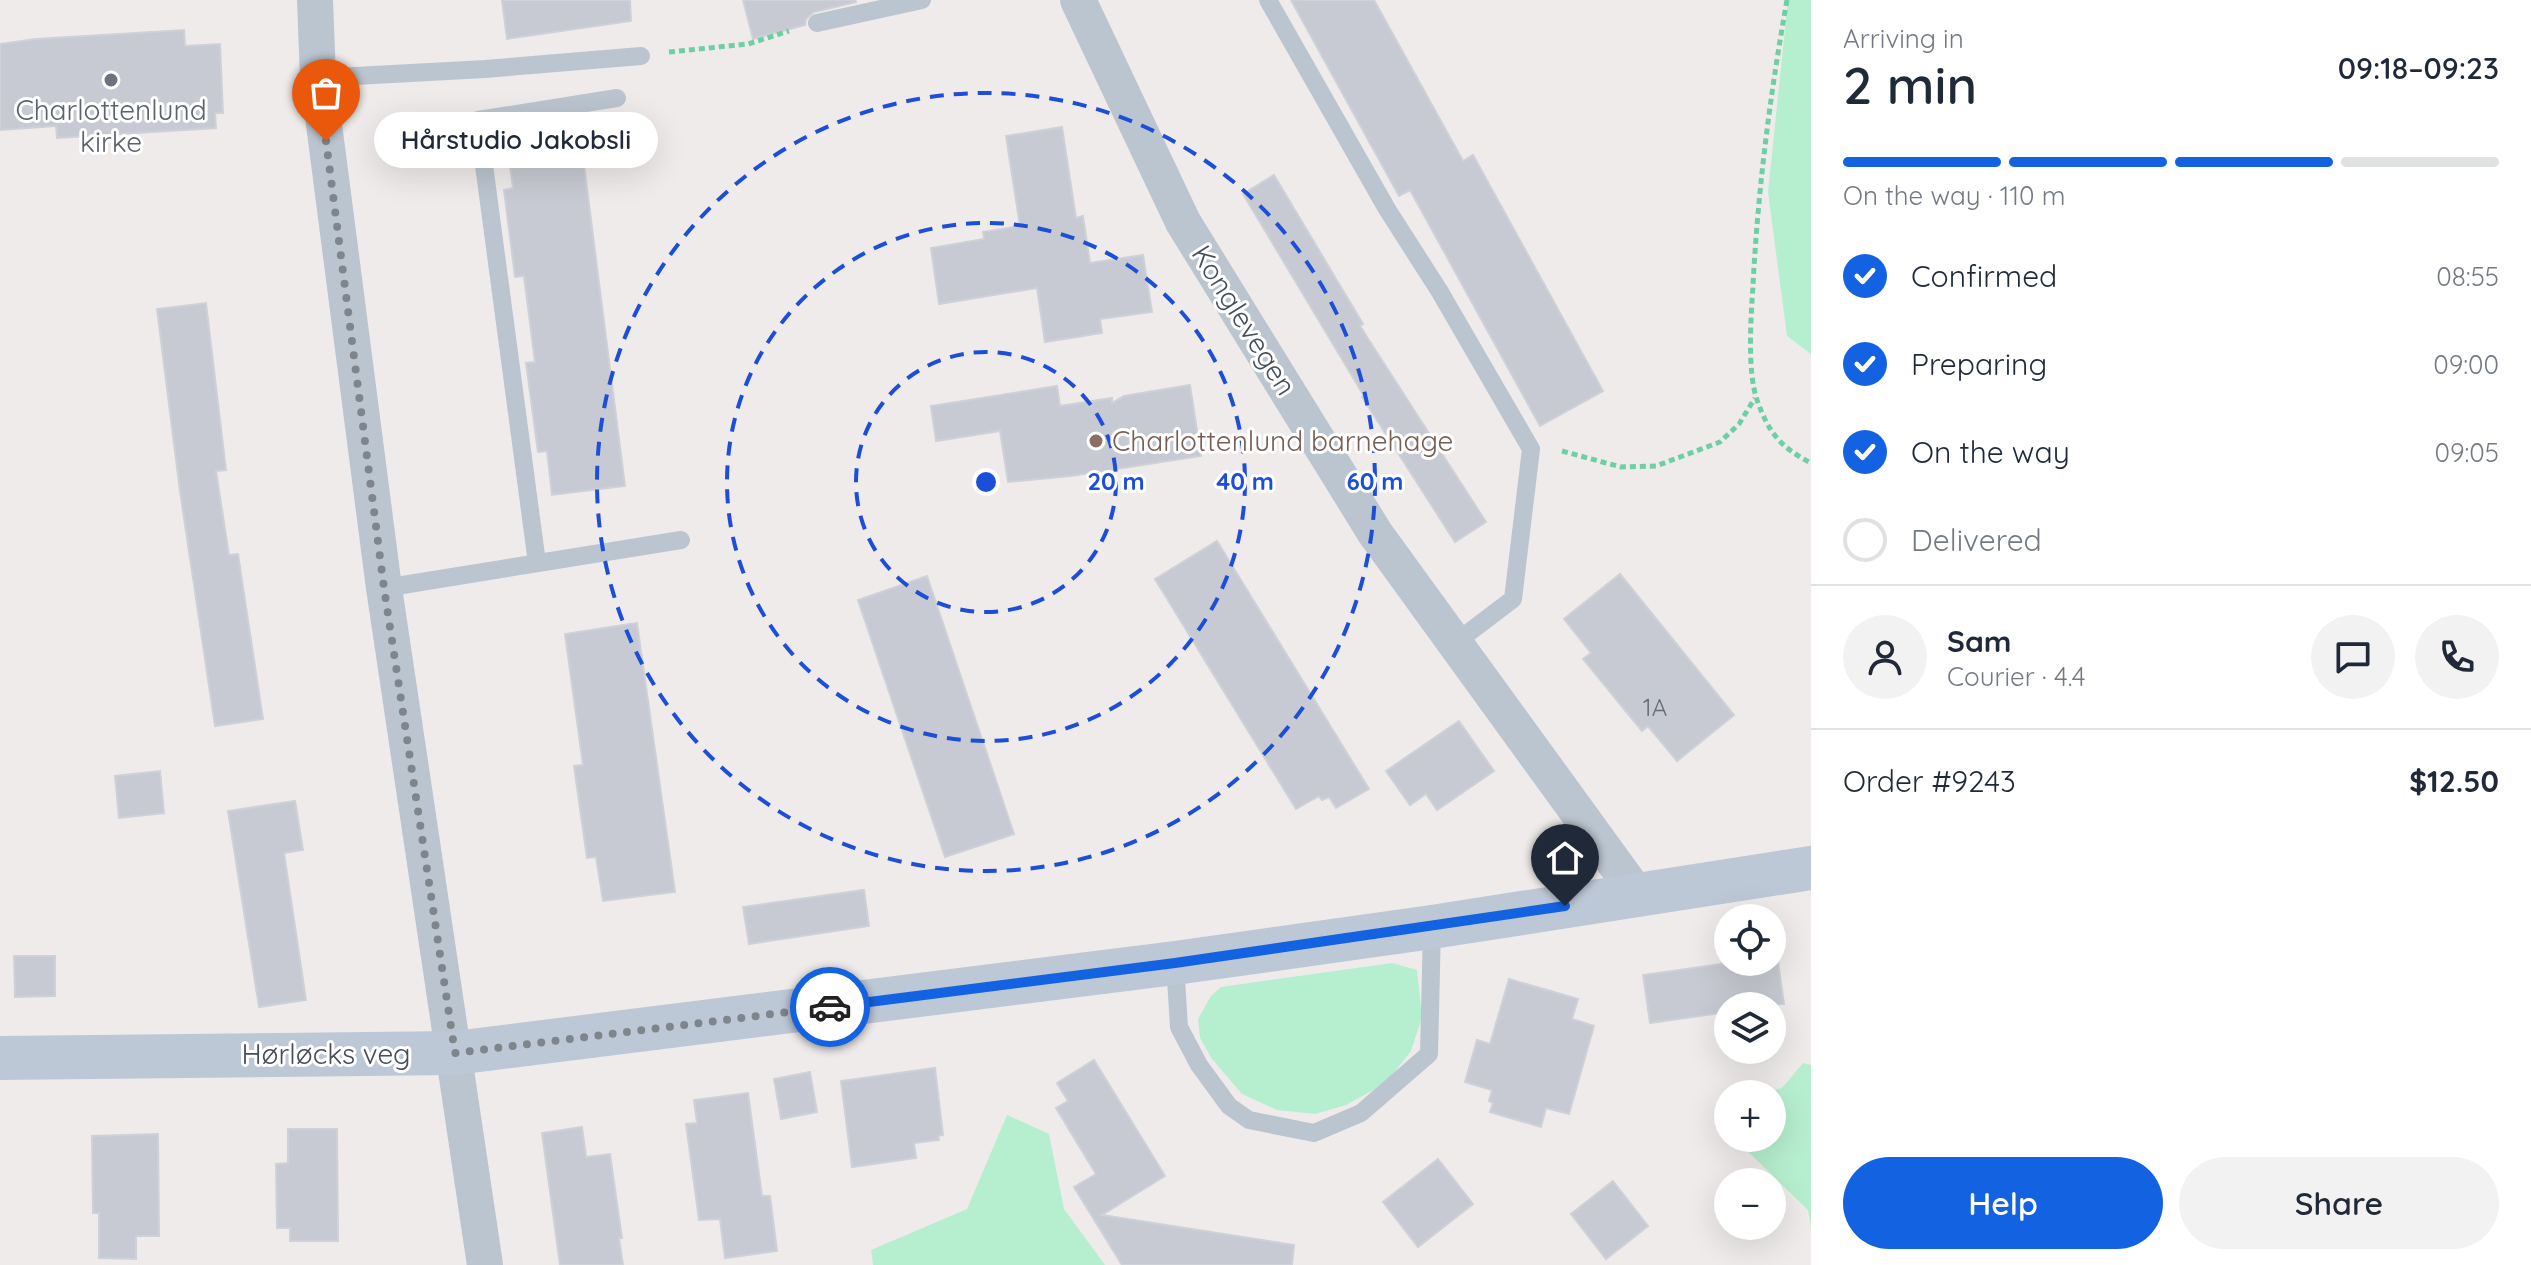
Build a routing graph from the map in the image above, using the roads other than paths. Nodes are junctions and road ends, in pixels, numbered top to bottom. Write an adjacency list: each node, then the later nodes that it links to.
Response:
1 (315, 0): 7 (street)
2 (922, 0): 5 (lane)
3 (1078, 0): 12 (street, Konglevegen)
4 (1268, 0): 12 (lane)
5 (817, 23)
6 (641, 56): 7 (lane)
7 (318, 78): 11 (street)
8 (617, 98): 10 (lane)
9 (681, 540): 10 (lane)
10 (537, 563): 11 (lane)
11 (384, 588): 17 (street)
12 (1455, 643): 14 (street, Konglevegen)
13 (1811, 868): 14 (street, Hørløcks veg)
14 (1637, 894): 15 (street, Hørløcks veg)
15 (1432, 927): 16 (street, Hørløcks veg); 16 (lane)
16 (1175, 963): 17 (street, Hørløcks veg)
17 (455, 1053): 18 (street, Hørløcks veg); 19 (street)
18 (0, 1058)
19 (485, 1265)

